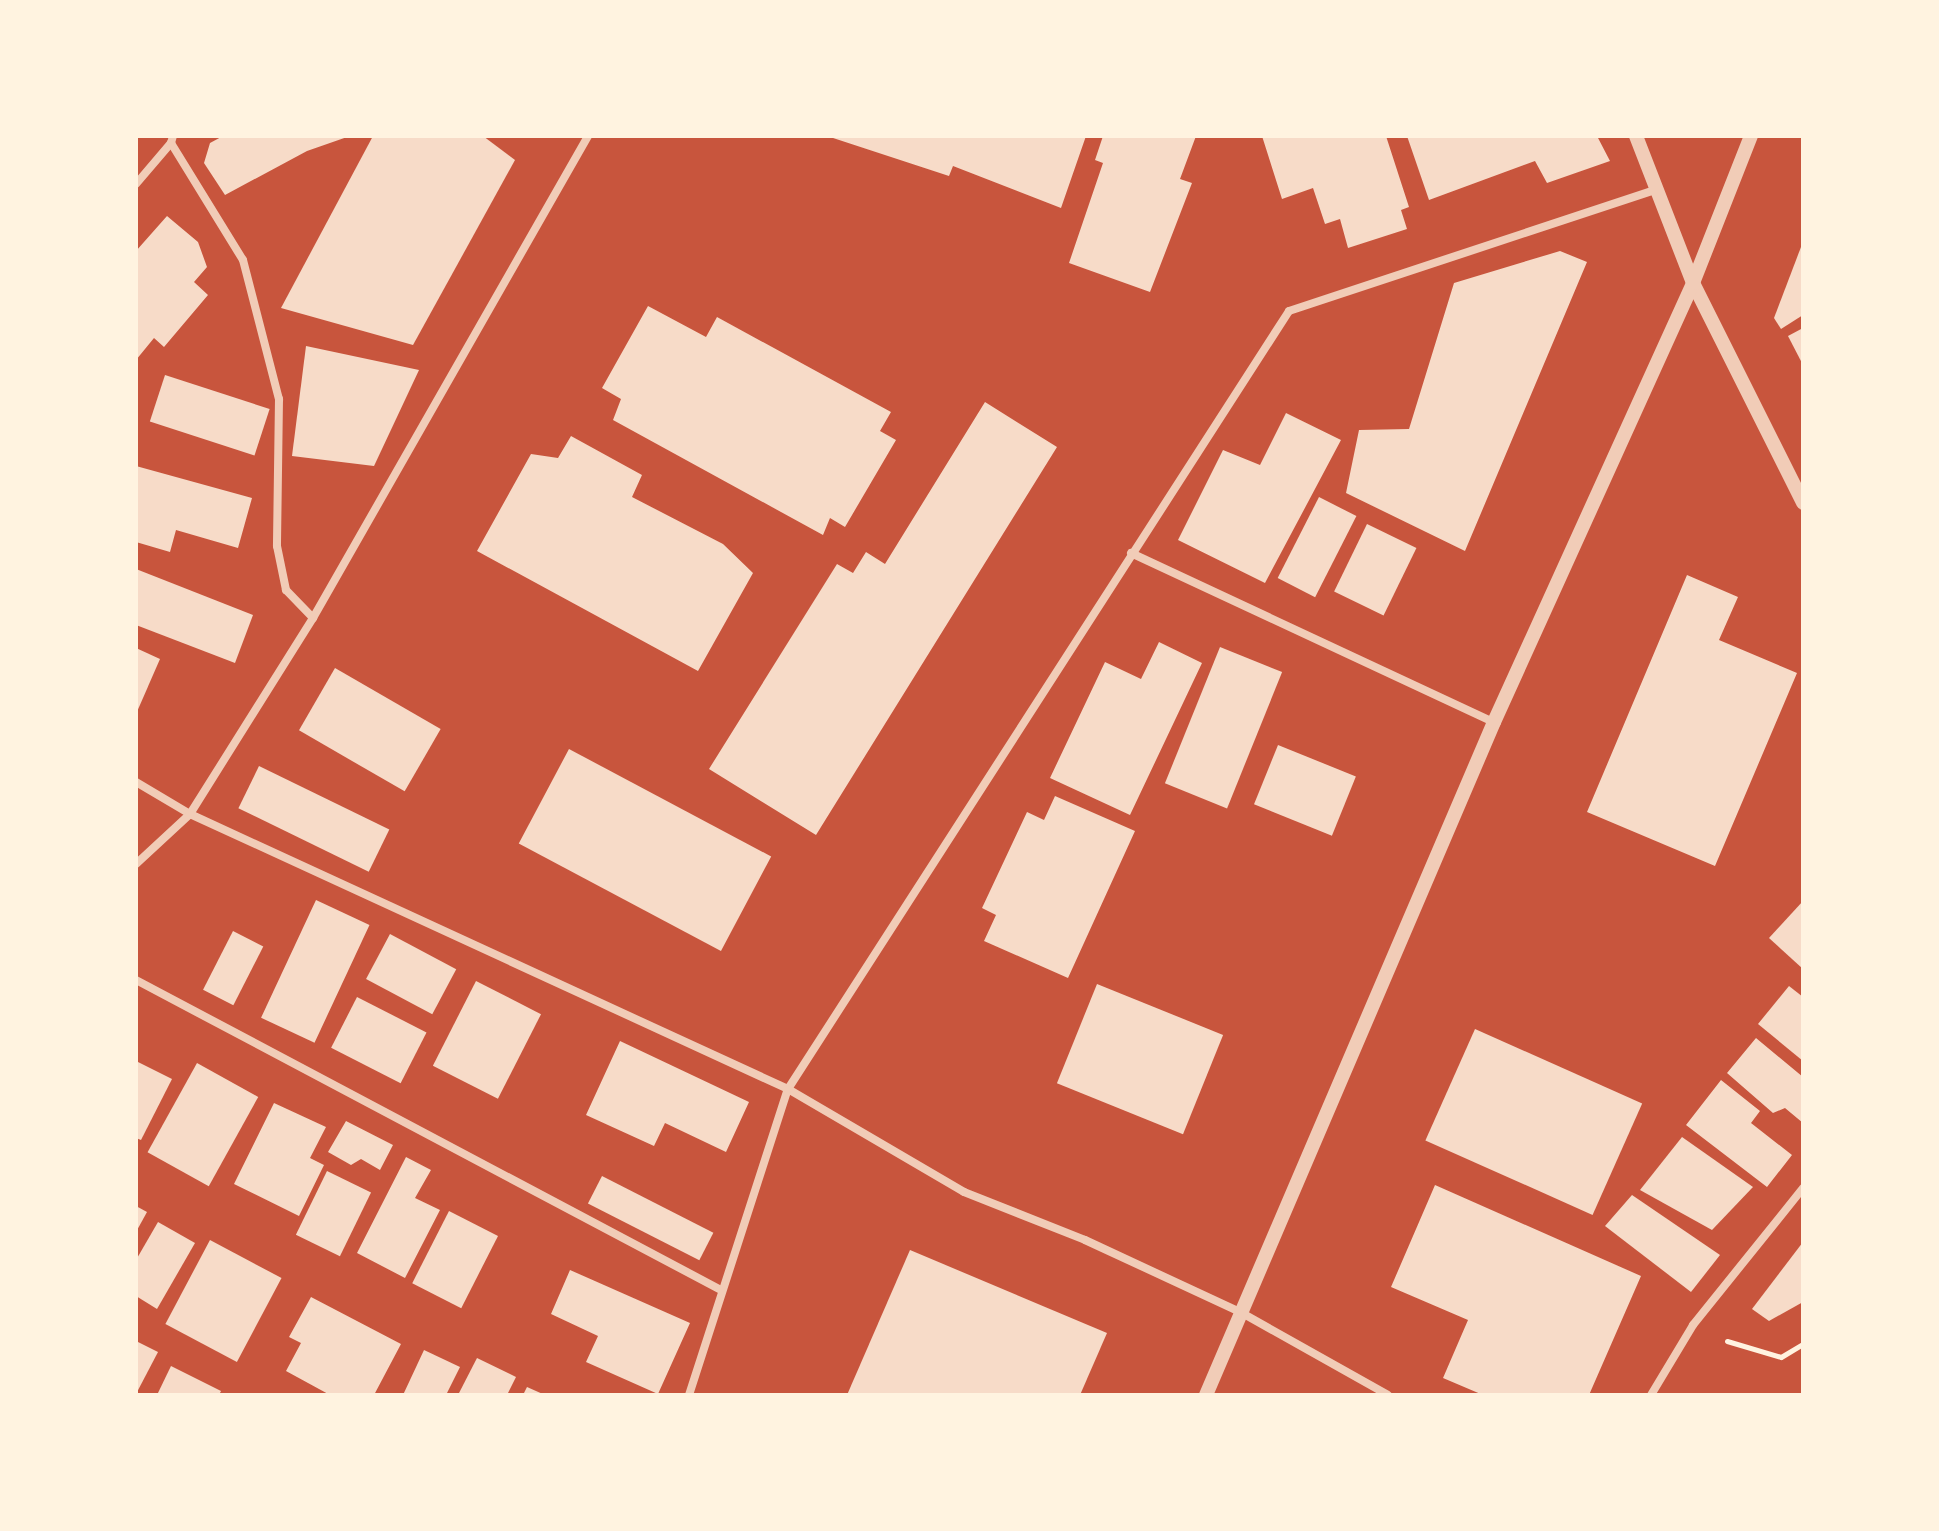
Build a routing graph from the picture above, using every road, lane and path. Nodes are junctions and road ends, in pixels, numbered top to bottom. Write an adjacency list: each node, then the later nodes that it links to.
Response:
1 (588, 136): 10 (street)
2 (1636, 136): 6 (street)
3 (1751, 136): 7 (street)
4 (172, 140): 5 (street); 10 (street)
5 (136, 184)
6 (1660, 188): 7 (street); 9 (street)
7 (1693, 283): 8 (street); 11 (street)
8 (1803, 503)
9 (1131, 553): 11 (street); 16 (street)
10 (313, 618): 13 (street)
11 (1494, 722): 19 (street)
12 (136, 782): 13 (street)
13 (190, 814): 14 (street); 16 (street)
14 (136, 864)
15 (136, 980): 18 (street)
16 (788, 1089): 18 (street); 19 (street)
17 (1803, 1188): 20 (street)
18 (721, 1290): 22 (street)
19 (1242, 1313): 23 (street); 24 (street)
20 (1693, 1325): 21 (path); 25 (street)
21 (1803, 1344)
22 (689, 1395)
23 (1206, 1395)
24 (1388, 1395)
25 (1651, 1395)

